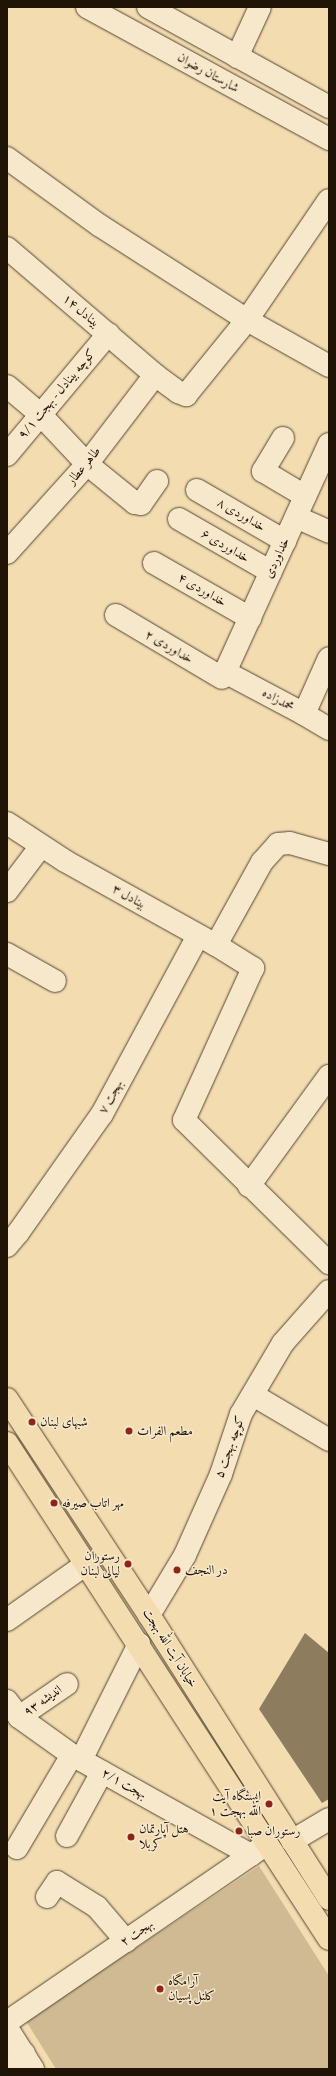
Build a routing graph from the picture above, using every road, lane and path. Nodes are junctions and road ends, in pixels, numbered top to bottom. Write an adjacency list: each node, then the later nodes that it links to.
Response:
1 (87, 7): 6 (street, شارستان رضوان)
2 (148, 7): 4 (street)
3 (260, 7): 4 (street)
4 (236, 57): 5 (street)
5 (329, 107)
6 (329, 139)
7 (7, 158): 10 (street)
8 (329, 200): 10 (street)
9 (11, 260): 11 (street, بینادل ۱۴)
10 (247, 320): 12 (street); 13 (street, بینادل ۱۴)
11 (108, 334): 13 (street, بینادل ۱۴); 15 (street, کوچه بینادل - بهجت ۹/۱)
12 (329, 366)
13 (155, 375): 19 (street, طاهر عطار)
14 (7, 386): 15 (street)
15 (40, 414): 18 (street, کوچه بینادل - بهجت ۹/۱); 19 (street)
16 (283, 438): 22 (street)
17 (329, 444): 22 (street, خداوردی)
18 (7, 454)
19 (87, 464): 20 (street); 27 (street, طاهر عطار)
20 (157, 481)
21 (197, 490): 26 (street, خداوردی ۸)
22 (305, 496): 23 (street, خداوردی)
23 (296, 517): 25 (street); 26 (street, خداوردی)
24 (179, 519): 29 (street, خداوردی ۶)
25 (329, 532)
26 (285, 541): 29 (street, خداوردی)
27 (7, 553)
28 (154, 563): 31 (street, خداوردی ۴)
29 (271, 572): 31 (street, خداوردی)
30 (116, 615): 33 (street, خداوردی ۲)
31 (250, 618): 33 (street, خداوردی)
32 (329, 658): 34 (street)
33 (224, 675): 34 (street, محمدزاده)
34 (304, 714): 35 (street, محمدزاده)
35 (329, 729)
36 (7, 823): 37 (street, بینادل ۳)
37 (41, 846): 39 (street); 40 (street, بینادل ۳)
38 (329, 854): 40 (street, بهجت ۷)
39 (7, 891)
40 (207, 941): 44 (street, بینادل ۳); 45 (street, بهجت ۷)
41 (7, 954): 42 (street)
42 (55, 981)
43 (329, 1076): 44 (street)
44 (249, 1186): 46 (street)
45 (7, 1246)
46 (329, 1263)
47 (329, 1291): 48 (street, کوچه بهجت ۵)
48 (253, 1395): 50 (street); 53 (street, کوچه بهجت ۵)
49 (7, 1400): 53 (main road, خیابان آیت الله بهجت)
50 (329, 1440)
51 (7, 1443): 52 (main road, خیابان آیت الله بهجت)
52 (86, 1564): 54 (street); 55 (main road, خیابان آیت الله بهجت)
53 (149, 1615): 62 (main road, خیابان آیت الله بهجت)
54 (7, 1620)
55 (139, 1644): 58 (street); 64 (main road, خیابان آیت الله بهجت)
56 (67, 1684): 57 (street, اندیشه ۹۳)
57 (13, 1709): 58 (street, بهجت ۲/۱)
58 (76, 1757): 59 (street, بهجت ۲/۱); 63 (street)
59 (102, 1772): 61 (street); 64 (street, بهجت ۲/۱)
60 (329, 1819): 62 (street)
61 (67, 1836)
62 (292, 1842): 66 (main road, خیابان آیت الله بهجت)
63 (17, 1848)
64 (259, 1849): 67 (main road, خیابان آیت الله بهجت); 68 (street, بهجت ۲)
65 (47, 1898): 68 (street)
66 (329, 1899)
67 (329, 1939)
68 (126, 1941): 69 (street, بهجت ۲)
69 (7, 2022)
70 (7, 2028): 71 (street)
71 (21, 2062)

